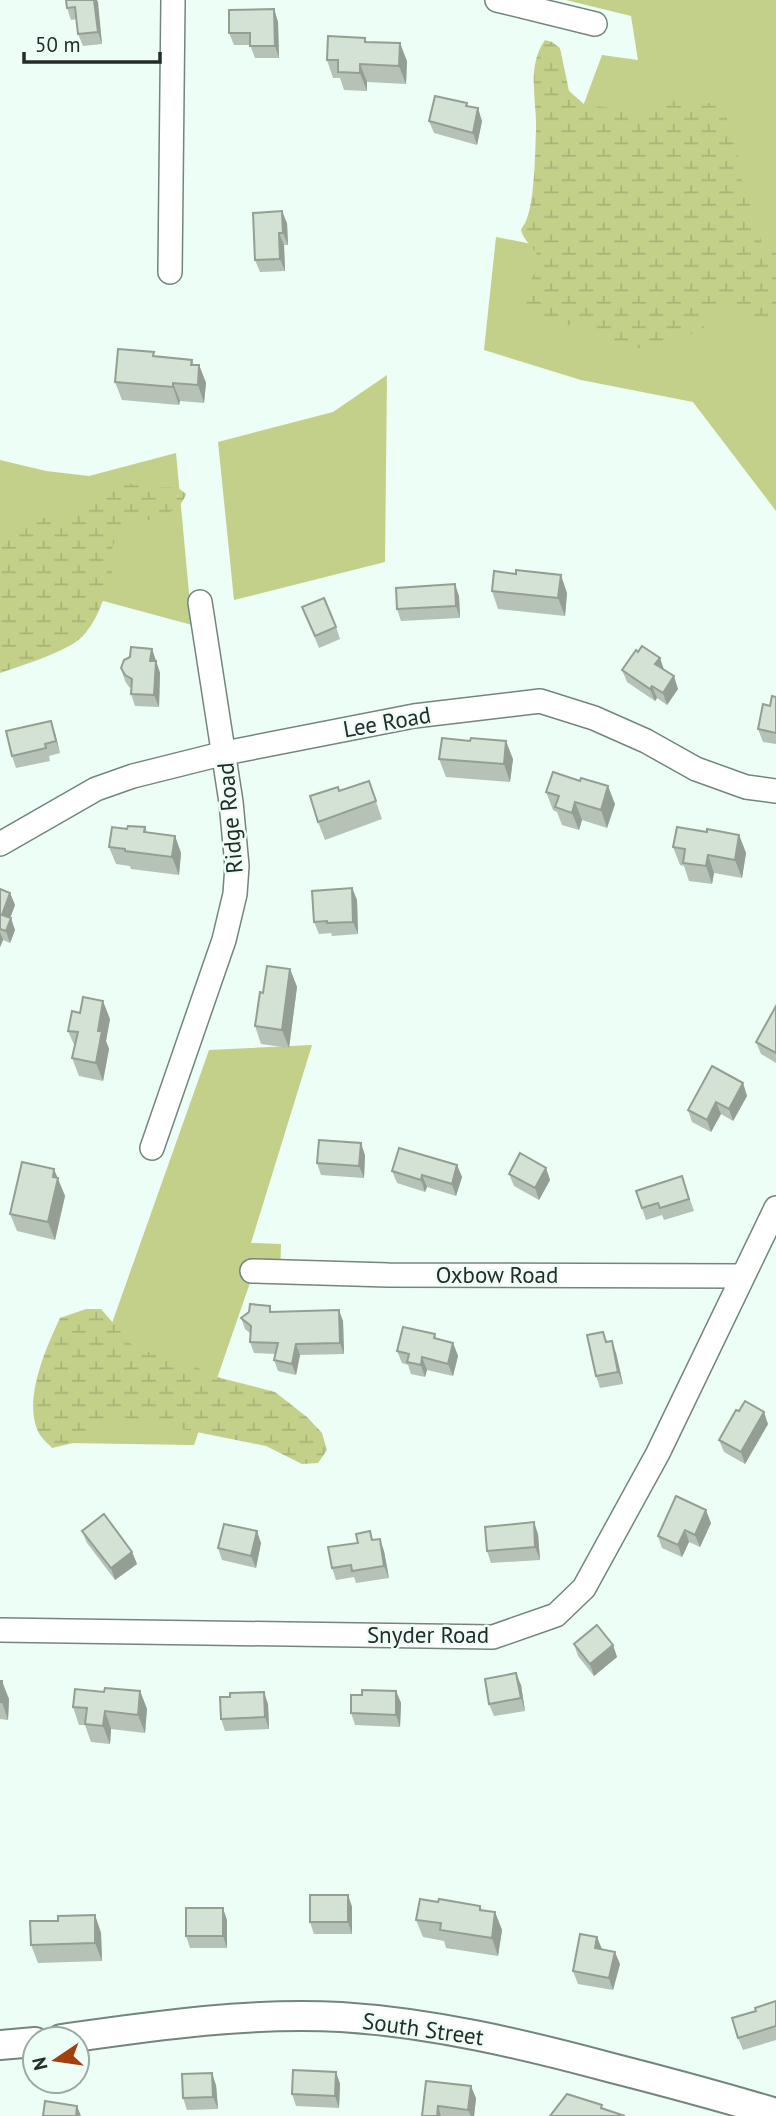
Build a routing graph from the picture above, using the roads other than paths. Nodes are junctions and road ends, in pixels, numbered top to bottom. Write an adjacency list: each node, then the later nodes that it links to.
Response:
1 (173, 0): 4 (street)
2 (496, 0): 3 (street)
3 (595, 23)
4 (170, 272)
5 (200, 602): 6 (street, Ridge Road)
6 (225, 753): 7 (street, Lee Road); 8 (street, Lee Road); 9 (street, Ridge Road)
7 (776, 791)
8 (0, 844)
9 (152, 1148)
10 (776, 1208): 12 (street, Snyder Road)
11 (252, 1271): 12 (street, Oxbow Road)
12 (742, 1276): 13 (street, Snyder Road)
13 (0, 1630)
14 (91, 2035): 17 (main road, South Street)
15 (21, 2043): 16 (main road)
16 (0, 2045)
17 (776, 2113)

